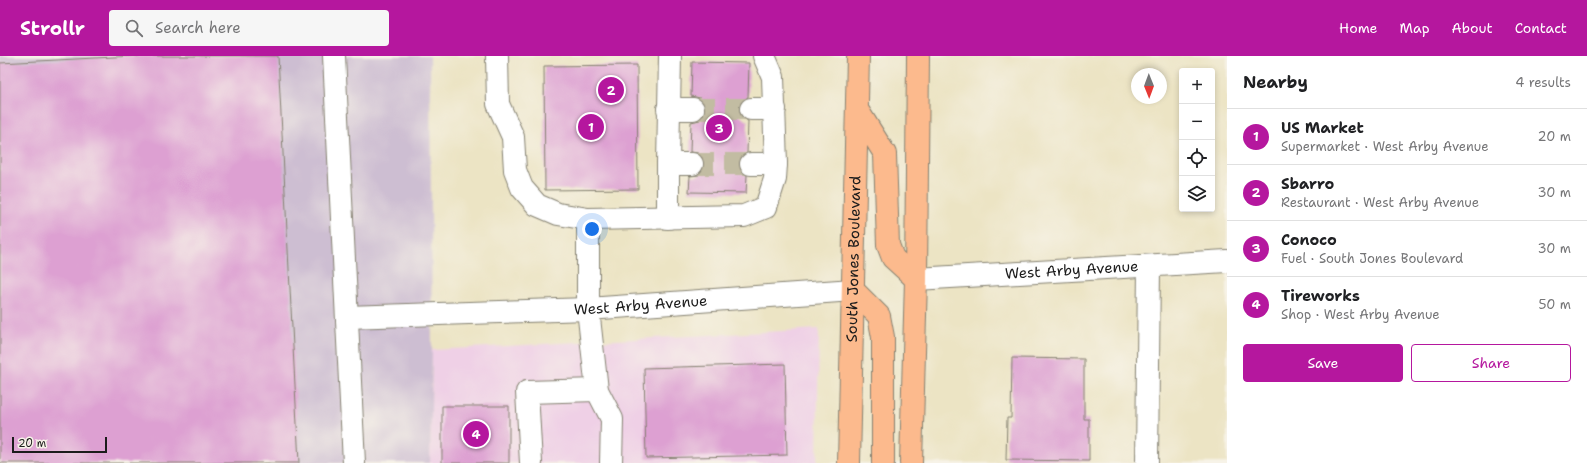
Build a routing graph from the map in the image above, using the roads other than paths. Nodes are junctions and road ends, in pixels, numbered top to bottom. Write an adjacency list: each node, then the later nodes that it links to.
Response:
1 (334, 56): 25 (street)
2 (497, 56): 19 (street)
3 (670, 56): 9 (street)
4 (764, 56): 12 (street)
5 (858, 56): 13 (main road, South Jones Boulevard)
6 (904, 56): 8 (main road)
7 (918, 56): 8 (main road)
8 (917, 85): 22 (main road)
9 (668, 108): 10 (street); 14 (street)
10 (693, 109)
11 (751, 109): 12 (street)
12 (775, 109): 17 (street)
13 (858, 111): 22 (main road); 23 (main road, South Jones Boulevard)
14 (668, 164): 15 (street); 18 (street)
15 (692, 164)
16 (751, 164): 17 (street)
17 (776, 164): 18 (street)
18 (668, 218): 19 (street)
19 (588, 219): 24 (street)
20 (1227, 261): 21 (street, West Arby Avenue)
21 (1149, 266): 22 (street, West Arby Avenue); 33 (street)
22 (916, 280): 32 (main road)
23 (853, 290): 24 (street, West Arby Avenue); 30 (main road, South Jones Boulevard); 31 (main road)
24 (588, 309): 25 (street, West Arby Avenue); 26 (street)
25 (347, 317): 27 (street)
26 (597, 390): 28 (street); 29 (street)
27 (354, 463)
28 (531, 463)
29 (612, 463)
30 (849, 463)
31 (883, 463)
32 (911, 463)
33 (1147, 463)

